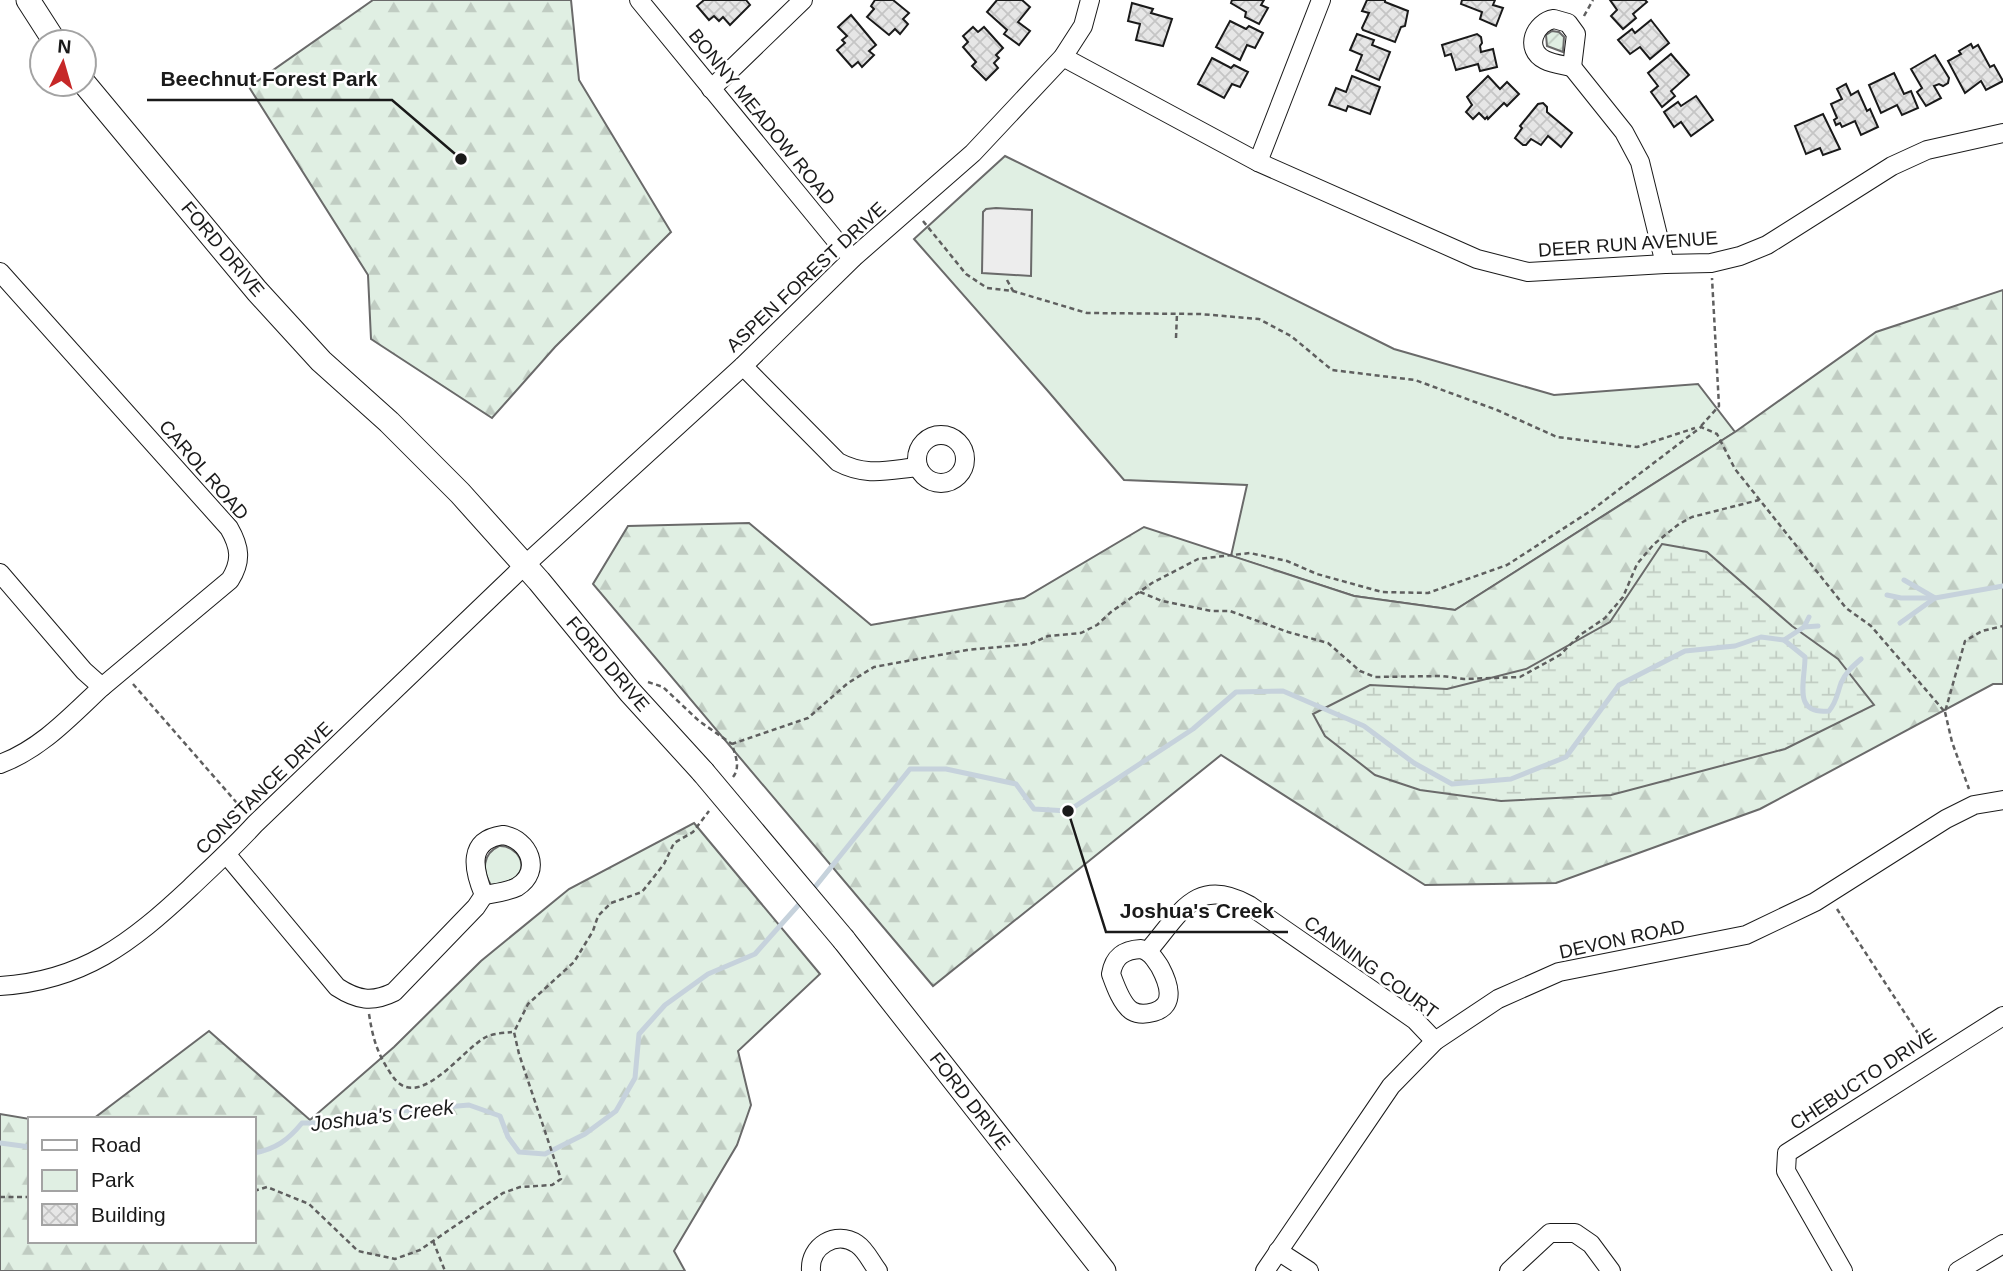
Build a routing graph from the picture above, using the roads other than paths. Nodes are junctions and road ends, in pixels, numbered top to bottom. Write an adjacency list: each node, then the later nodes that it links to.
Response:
1 (28, 0): 6 (main road)
2 (639, 0): 9 (street, BONNY MEADOW ROAD)
3 (803, 0): 9 (street)
4 (1090, 0): 7 (street, ASPEN FOREST DRIVE)
5 (1321, 0): 12 (street)
6 (46, 28)
7 (1063, 57): 12 (street, DEER RUN AVENUE); 13 (street, ASPEN FOREST DRIVE)
8 (1572, 67): 14 (street)
9 (711, 89): 13 (street, BONNY MEADOW ROAD)
10 (96, 98): 18 (main road, FORD DRIVE)
11 (2003, 133): 14 (street, DEER RUN AVENUE)
12 (1258, 162): 14 (street, DEER RUN AVENUE)
13 (853, 258): 16 (street, ASPEN FOREST DRIVE)
14 (1665, 264)
15 (0, 272): 20 (street, CAROL ROAD)
16 (743, 366): 17 (street); 18 (street, ASPEN FOREST DRIVE)
17 (918, 467)
18 (525, 565): 23 (street, CONSTANCE DRIVE); 33 (main road, FORD DRIVE, bridge)
19 (0, 573): 20 (street)
20 (102, 687): 21 (street, CAROL ROAD)
21 (0, 764)
22 (2003, 800): 28 (street, DEVON ROAD)
23 (227, 855): 24 (street); 26 (street, CONSTANCE DRIVE)
24 (484, 895)
25 (1148, 951): 28 (street, CANNING COURT)
26 (0, 986)
27 (2003, 1016): 38 (street, CHEBUCTO DRIVE)
28 (1436, 1041): 30 (street, DEVON ROAD)
29 (2003, 1244): 39 (street)
30 (1278, 1251): 34 (street, DEVON ROAD); 35 (street)
31 (811, 1271): 32 (street)
32 (878, 1271)
33 (1104, 1271)
34 (1265, 1271)
35 (1309, 1271)
36 (1509, 1271): 37 (street)
37 (1611, 1271)
38 (1843, 1271)
39 (1958, 1271)

